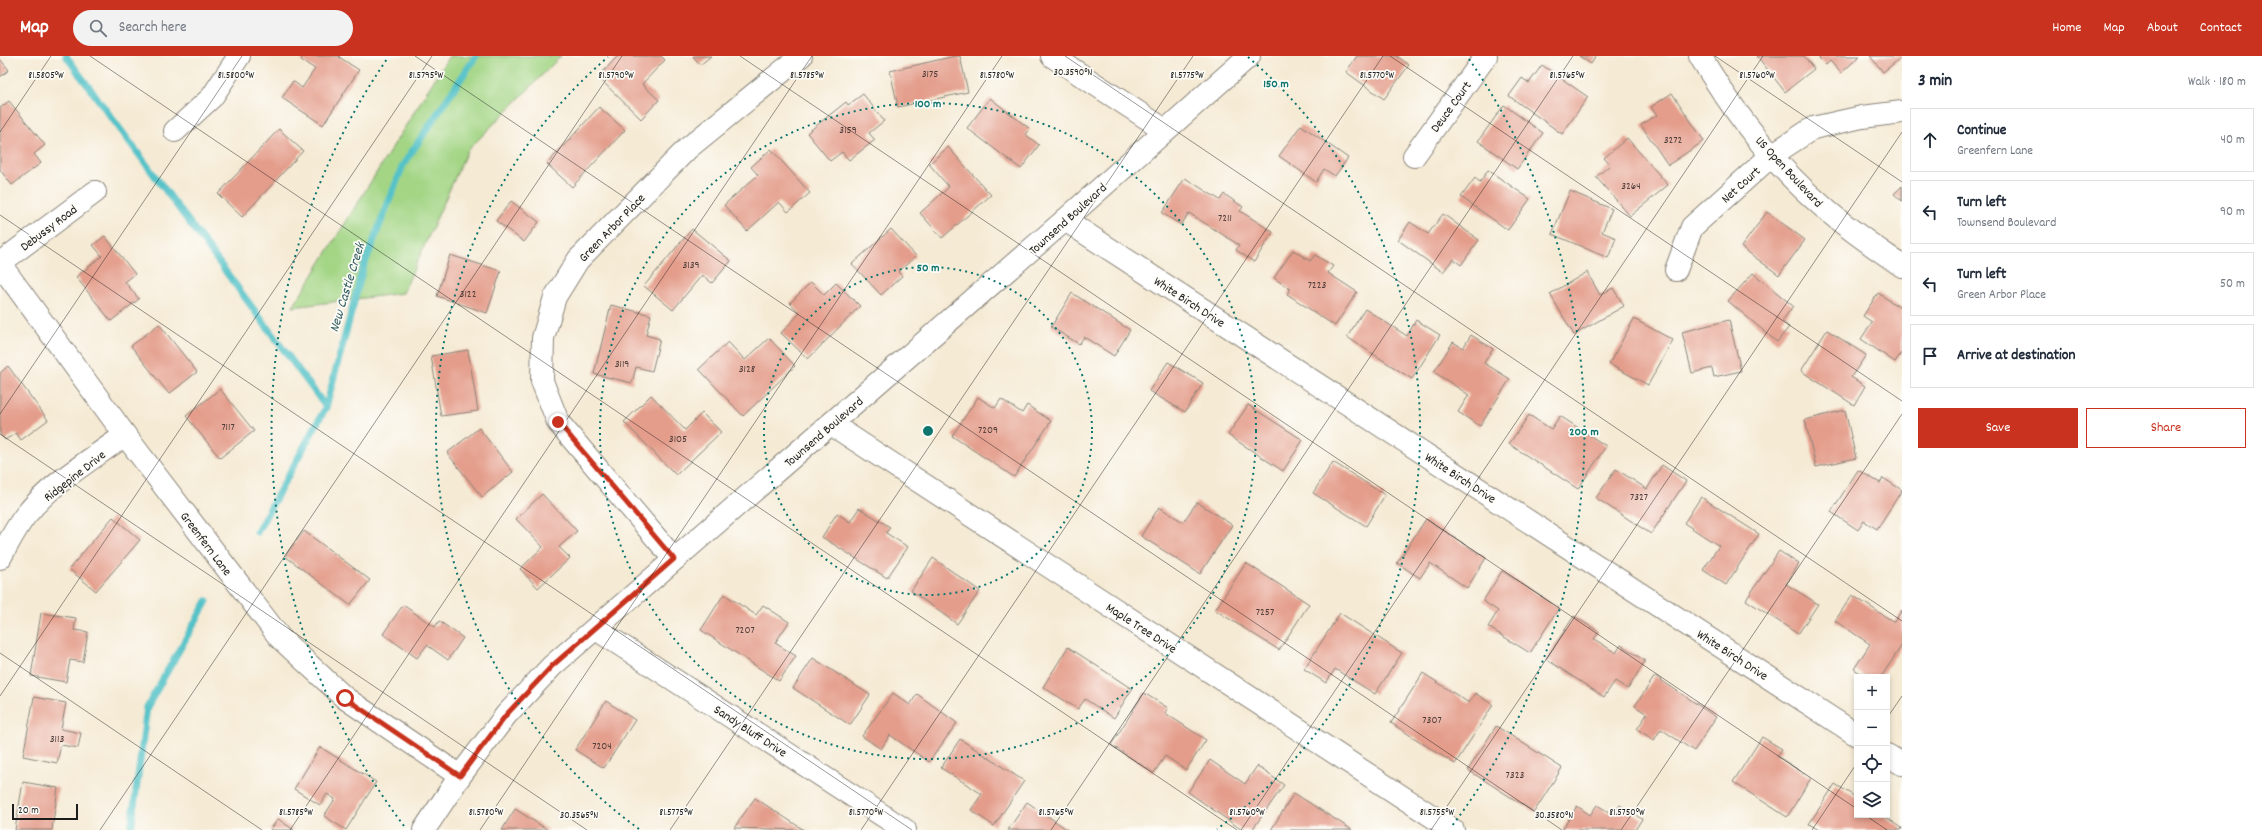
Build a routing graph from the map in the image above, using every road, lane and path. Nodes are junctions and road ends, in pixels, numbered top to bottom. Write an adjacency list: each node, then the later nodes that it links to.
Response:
1 (239, 56): 9 (street)
2 (801, 56): 20 (street, Green Arbor Place)
3 (1052, 56): 8 (street)
4 (1249, 56): 8 (street, Townsend Boulevard)
5 (1486, 56): 11 (street, Deuce Court)
6 (1700, 56): 10 (street, US Open Boulevard)
7 (1902, 112): 10 (street, Net Court)
8 (1165, 130): 13 (street, Townsend Boulevard)
9 (175, 131)
10 (1772, 155): 15 (street, US Open Boulevard); 16 (street, Net Court)
11 (1414, 156)
12 (95, 192): 14 (street, Debussy Road)
13 (1065, 220): 17 (street, Townsend Boulevard); 22 (street, White Birch Drive)
14 (0, 263): 18 (street, Greenfern Lane)
15 (1902, 266)
16 (1676, 270)
17 (831, 424): 20 (street, Townsend Boulevard); 28 (street, Maple Tree Drive)
18 (125, 435): 19 (street, Ridgepine Drive); 25 (street, Greenfern Lane)
19 (0, 558)
20 (674, 559): 21 (street, Townsend Boulevard)
21 (596, 629): 25 (street, Townsend Boulevard); 27 (street, Sandy Bluff Drive)
22 (1854, 733)
23 (1890, 757): 24 (street)
24 (1902, 764)
25 (460, 776): 26 (street, Townsend Boulevard)
26 (424, 830)
27 (905, 830)
28 (1453, 830)

